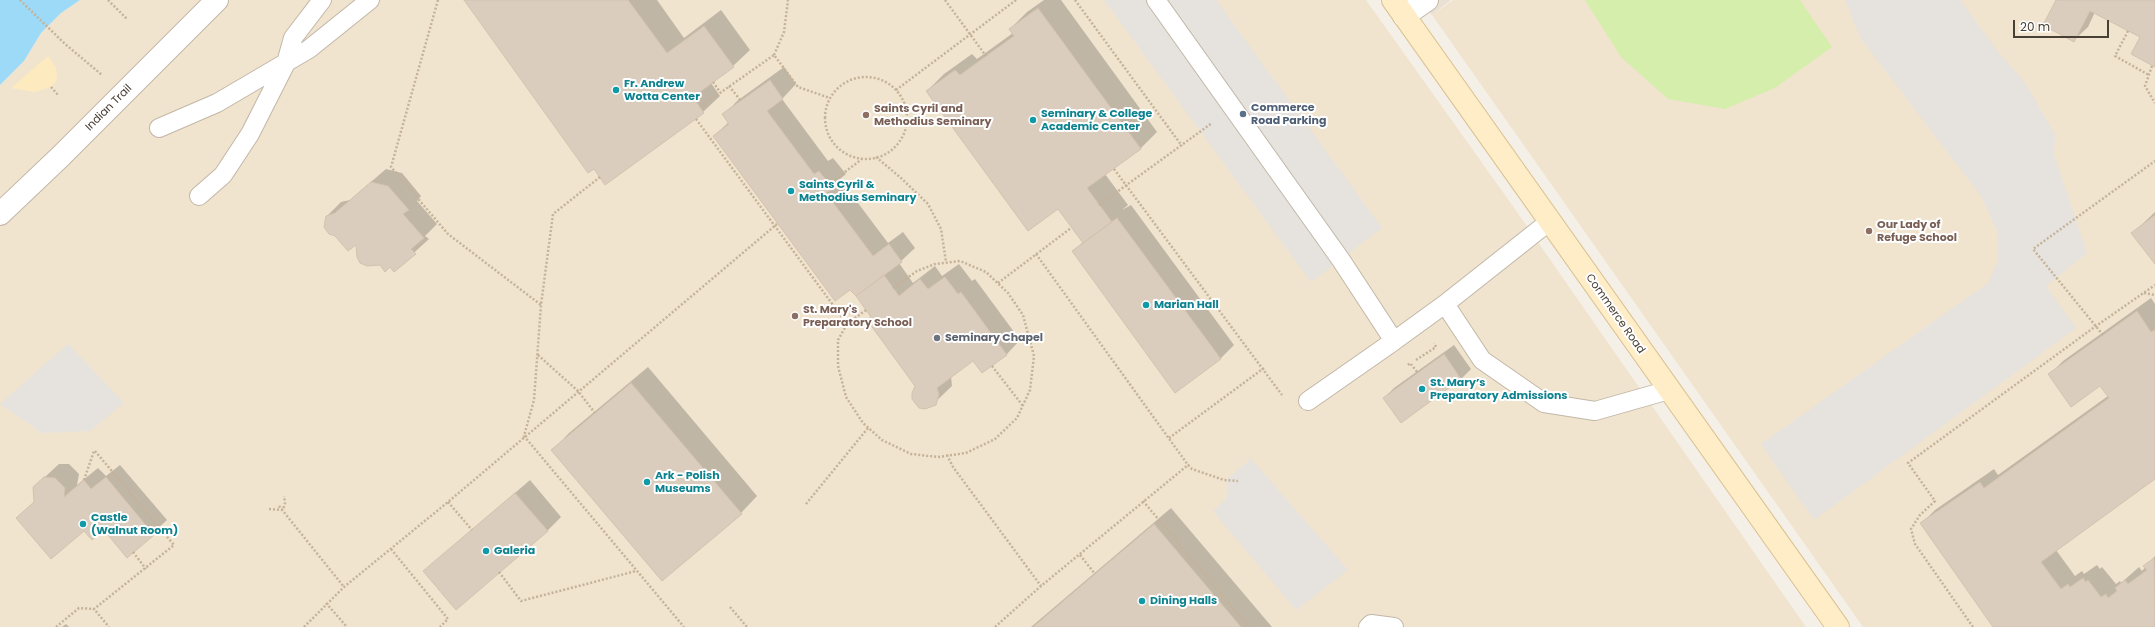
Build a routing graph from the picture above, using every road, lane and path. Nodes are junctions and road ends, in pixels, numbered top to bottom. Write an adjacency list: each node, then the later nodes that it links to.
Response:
1 (20, 0): 26 (path)
2 (108, 0): 14 (path)
3 (217, 0): 26 (street, Indian Trail)
4 (322, 0): 19 (lane)
5 (370, 0): 19 (lane)
6 (438, 0): 58 (path)
7 (788, 0): 17 (path)
8 (945, 0): 16 (path)
9 (1016, 0): 16 (path)
10 (1075, 0): 36 (path)
11 (1156, 0): 33 (lane)
12 (1427, 0): 13 (street)
13 (1399, 8): 47 (main road, Commerce Road)
14 (127, 19)
15 (2128, 31): 21 (path)
16 (970, 34): 18 (path); 25 (path)
17 (774, 55): 23 (path); 29 (path)
18 (986, 56)
19 (286, 63): 35 (lane); 44 (lane)
20 (2152, 66): 21 (path)
21 (2149, 75): 31 (path)
22 (713, 82): 27 (path)
23 (729, 86): 27 (path); 30 (path)
24 (51, 87): 28 (path)
25 (896, 90): 29 (path); 37 (path)
26 (126, 91): 46 (street, Indian Trail)
27 (720, 92): 32 (path)
28 (59, 96)
29 (830, 98): 38 (path)
30 (741, 101)
31 (2155, 103)
32 (700, 107)
33 (1233, 108): 36 (path); 63 (lane)
34 (696, 119): 48 (path)
35 (159, 128)
36 (1182, 146): 43 (path)
37 (876, 157): 38 (path); 51 (path)
38 (862, 159): 42 (path)
39 (2155, 161): 61 (path)
40 (1114, 169): 43 (path)
41 (600, 177): 58 (path)
42 (829, 184)
43 (1126, 186): 45 (path); 66 (path)
44 (198, 196)
45 (1100, 205)
46 (0, 214)
47 (1550, 221): 57 (lane); 67 (main road, Commerce Road)
48 (776, 225): 60 (path); 68 (path)
49 (1071, 228): 50 (path)
50 (1036, 254): 52 (path); 74 (path)
51 (946, 262): 52 (path); 54 (path)
52 (998, 283): 70 (path)
53 (2155, 285): 55 (path)
54 (893, 288)
55 (2143, 293): 56 (path); 61 (path)
56 (2155, 295)
57 (1445, 304): 63 (lane); 67 (lane)
58 (541, 305): 64 (path)
59 (866, 310): 60 (path)
60 (847, 324): 72 (path)
61 (2096, 326): 62 (path); 111 (path)
62 (2103, 335)
63 (1394, 341): 69 (lane)
64 (538, 355): 68 (path); 73 (path)
65 (992, 366): 70 (path)
66 (1264, 368): 69 (path); 74 (path)
67 (1669, 390): 110 (main road, Commerce Road)
68 (578, 391): 71 (path); 73 (path)
69 (1308, 401)
70 (1022, 406): 75 (path)
71 (596, 412)
72 (868, 428): 75 (path); 82 (path)
73 (524, 436): 81 (path); 91 (path)
74 (1168, 438): 76 (path)
75 (947, 455): 94 (path)
76 (1188, 465): 78 (path); 80 (path)
77 (84, 480): 90 (path)
78 (1238, 481)
79 (284, 496): 85 (path)
80 (1143, 501): 89 (path); 107 (path)
81 (448, 502): 86 (path); 87 (path)
82 (806, 504)
83 (279, 506): 85 (path)
84 (269, 508): 85 (path)
85 (283, 510): 95 (path)
86 (472, 530)
87 (391, 549): 95 (path); 103 (path)
88 (133, 552): 90 (path)
89 (1080, 555): 93 (path); 94 (path)
90 (146, 569): 98 (path)
91 (636, 571): 92 (path); 104 (path)
92 (499, 572)
93 (1095, 574)
94 (1041, 586): 106 (path)
95 (344, 587): 96 (path)
96 (326, 604): 101 (path); 102 (path)
97 (730, 607): 105 (path)
98 (94, 609): 99 (path); 100 (path)
99 (56, 627)
100 (109, 627)
101 (304, 627)
102 (347, 627)
103 (440, 627)
104 (684, 627)
105 (747, 627)
106 (995, 627)
107 (1249, 627)
108 (1368, 627): 109 (lane)
109 (1394, 627)
110 (1838, 627)
111 (1973, 627)

